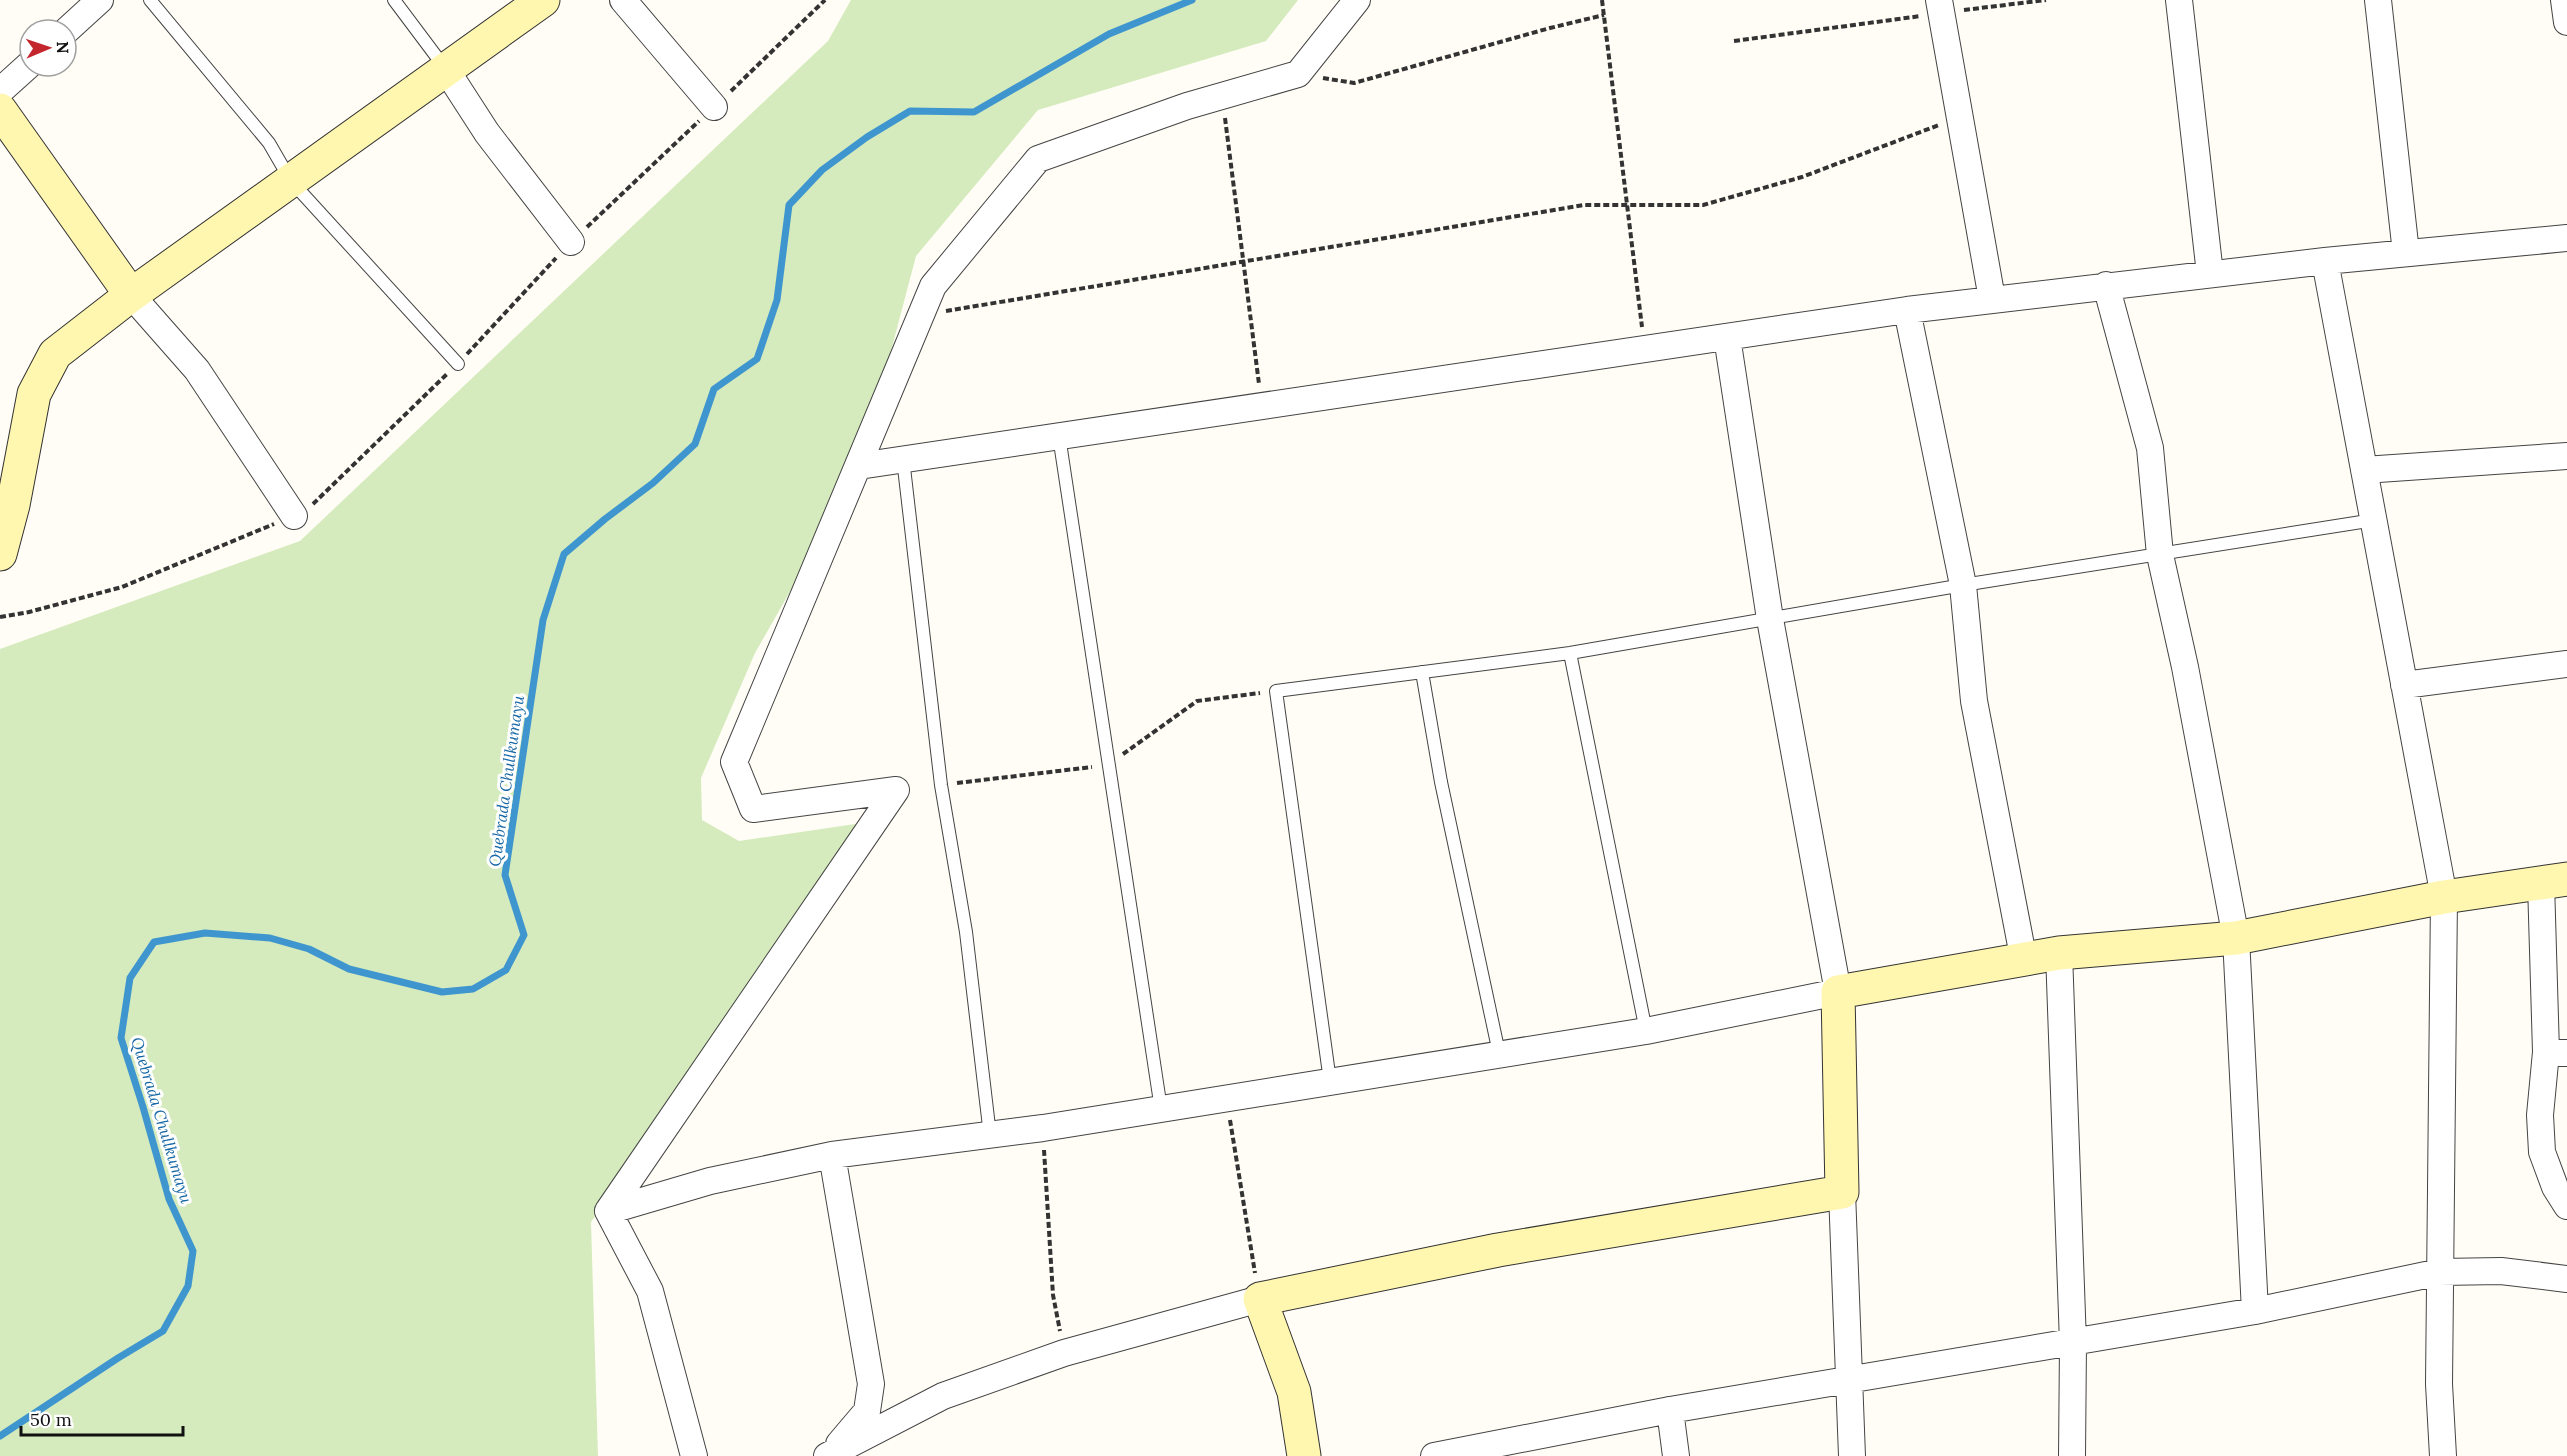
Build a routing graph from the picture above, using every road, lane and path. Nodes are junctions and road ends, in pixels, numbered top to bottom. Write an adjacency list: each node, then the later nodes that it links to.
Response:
1 (100, 0): 14 (street)
2 (150, 0): 25 (lane)
3 (394, 0): 17 (lane)
4 (543, 0): 17 (street)
5 (624, 0): 22 (street)
6 (1357, 0): 18 (street)
7 (1602, 0): 13 (path)
8 (2046, 0): 12 (path)
9 (2179, 0): 32 (street)
10 (2378, 0): 29 (street)
11 (2564, 0): 15 (street)
12 (1940, 7): 16 (path); 24 (street)
13 (1604, 15): 18 (path); 26 (path)
14 (78, 20)
15 (2567, 22)
16 (1734, 41)
17 (446, 68): 25 (street); 28 (street)
18 (1299, 74): 21 (street)
19 (18, 75): 20 (street)
20 (0, 91)
21 (1222, 96): 31 (path); 37 (street)
22 (714, 107)
23 (0, 110): 34 (street)
24 (1960, 118): 26 (path); 35 (street)
25 (291, 181): 34 (street); 40 (lane)
26 (1628, 205): 31 (path); 39 (path)
27 (2567, 238): 29 (street)
28 (571, 242)
29 (2406, 253): 30 (street)
30 (2325, 261): 32 (street); 46 (street)
31 (1243, 262): 37 (path); 41 (path)
32 (2210, 273): 33 (street)
33 (2106, 285): 35 (street); 51 (street)
34 (131, 295): 47 (street); 48 (street)
35 (1992, 299): 36 (street)
36 (1907, 310): 38 (street); 52 (street)
37 (921, 315): 45 (street)
38 (1727, 337): 39 (street); 53 (street)
39 (1644, 349): 41 (street)
40 (458, 364)
41 (1262, 406): 42 (street)
42 (1059, 436): 44 (street); 59 (lane)
43 (2567, 456): 46 (street)
44 (903, 459): 45 (street); 60 (lane)
45 (858, 466): 78 (street)
46 (2364, 470): 49 (street)
47 (6, 501): 50 (street)
48 (294, 516)
49 (2374, 520): 51 (lane); 57 (street)
50 (0, 554)
51 (2160, 555): 52 (lane); 63 (street)
52 (1963, 585): 53 (lane); 65 (street)
53 (1770, 619): 54 (lane); 66 (street)
54 (1570, 653): 56 (lane); 67 (lane)
55 (2567, 664): 57 (street)
56 (1422, 672): 58 (lane); 69 (lane)
57 (2404, 685): 62 (street)
58 (1276, 691): 59 (path); 70 (lane)
59 (1109, 765): 60 (path); 72 (lane)
60 (941, 785): 74 (lane)
61 (2554, 881): 62 (street); 68 (street)
62 (2444, 897): 63 (street); 79 (street)
63 (2236, 938): 64 (street); 82 (street)
64 (2060, 953): 65 (street); 83 (street)
65 (2024, 960): 66 (street)
66 (1838, 992): 67 (street); 76 (street)
67 (1646, 1031): 69 (street)
68 (2556, 1052): 77 (street)
69 (1499, 1053): 70 (street)
70 (1330, 1081): 71 (street)
71 (1226, 1099): 72 (street); 81 (path)
72 (1161, 1109): 73 (street)
73 (1043, 1128): 74 (street); 84 (path)
74 (990, 1135): 75 (street)
75 (832, 1155): 78 (street); 88 (street)
76 (1842, 1192): 81 (street); 85 (street)
77 (2567, 1206)
78 (608, 1211): 89 (street)
79 (2440, 1272): 80 (street); 82 (street); 95 (street)
80 (2567, 1279)
81 (1260, 1299): 84 (street); 90 (street)
82 (2255, 1311): 83 (street)
83 (2073, 1343): 85 (street); 94 (street)
84 (1064, 1353): 88 (street)
85 (1850, 1378): 86 (street); 93 (street)
86 (1670, 1410): 87 (street); 92 (street)
87 (1487, 1451): 91 (street)
88 (830, 1455)
89 (694, 1456)
90 (1304, 1456)
91 (1434, 1456)
92 (1676, 1456)
93 (1852, 1456)
94 (2072, 1456)
95 (2443, 1456)

